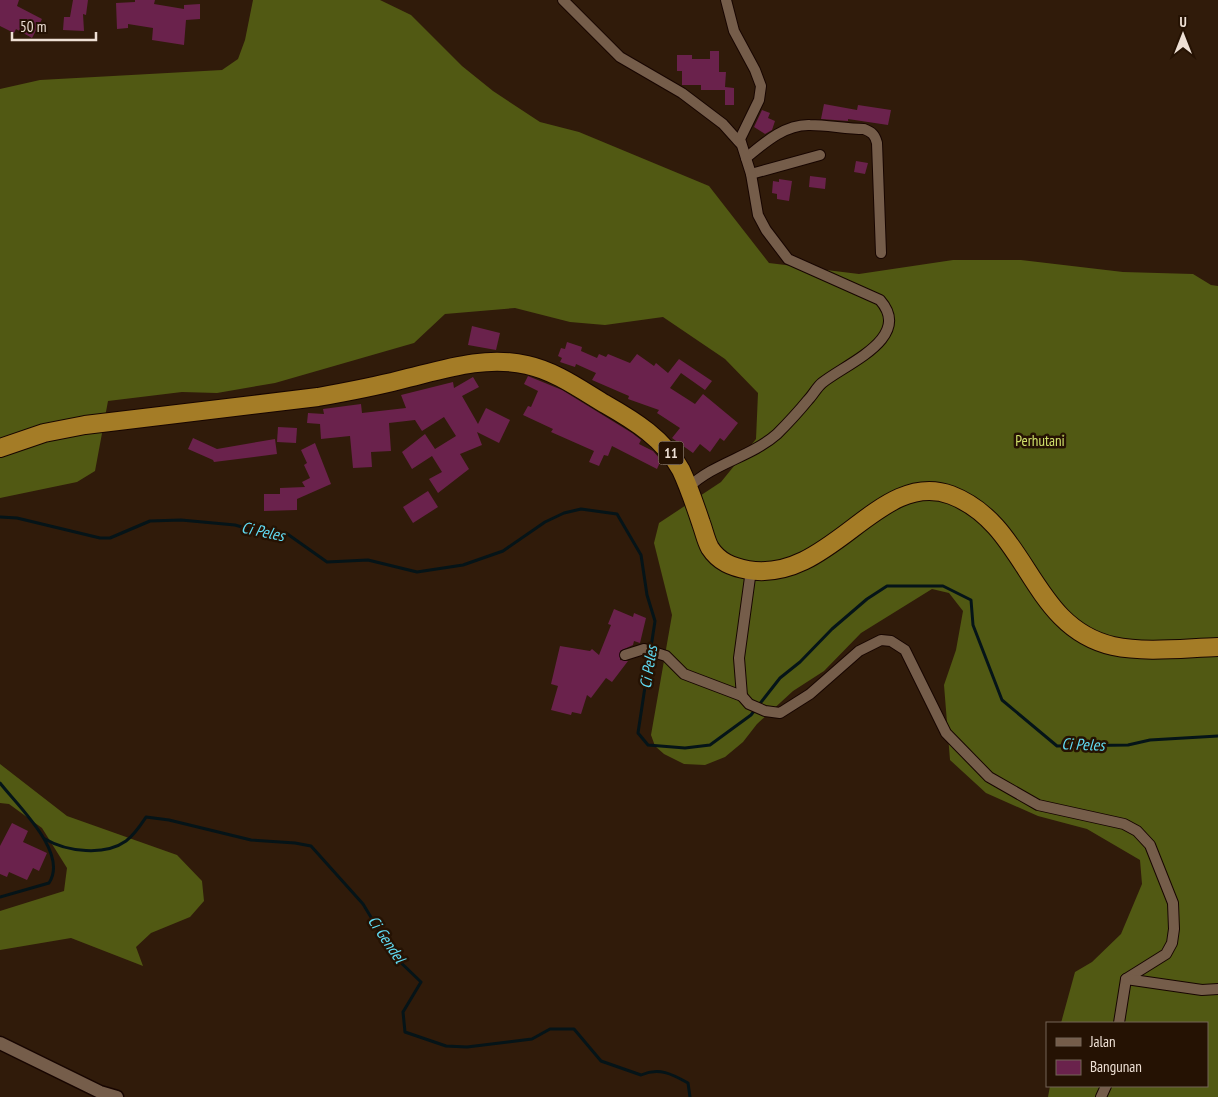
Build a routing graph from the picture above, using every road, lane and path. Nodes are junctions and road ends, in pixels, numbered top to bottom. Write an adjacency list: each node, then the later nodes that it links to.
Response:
1 (563, 0): 3 (street)
2 (726, 0): 3 (street)
3 (740, 143): 5 (street)
4 (820, 155): 6 (street)
5 (746, 158): 6 (street); 7 (street)
6 (751, 174): 9 (street)
7 (881, 253)
8 (0, 448): 9 (highway, 11)
9 (688, 487): 10 (highway, 11)
10 (751, 570): 11 (highway, 11); 13 (street)
11 (1218, 647)
12 (625, 655): 13 (street)
13 (746, 700): 14 (street)
14 (1126, 979): 15 (street); 16 (street)
15 (1218, 989)
16 (1119, 1022)
17 (0, 1043): 18 (street)
18 (117, 1097)

